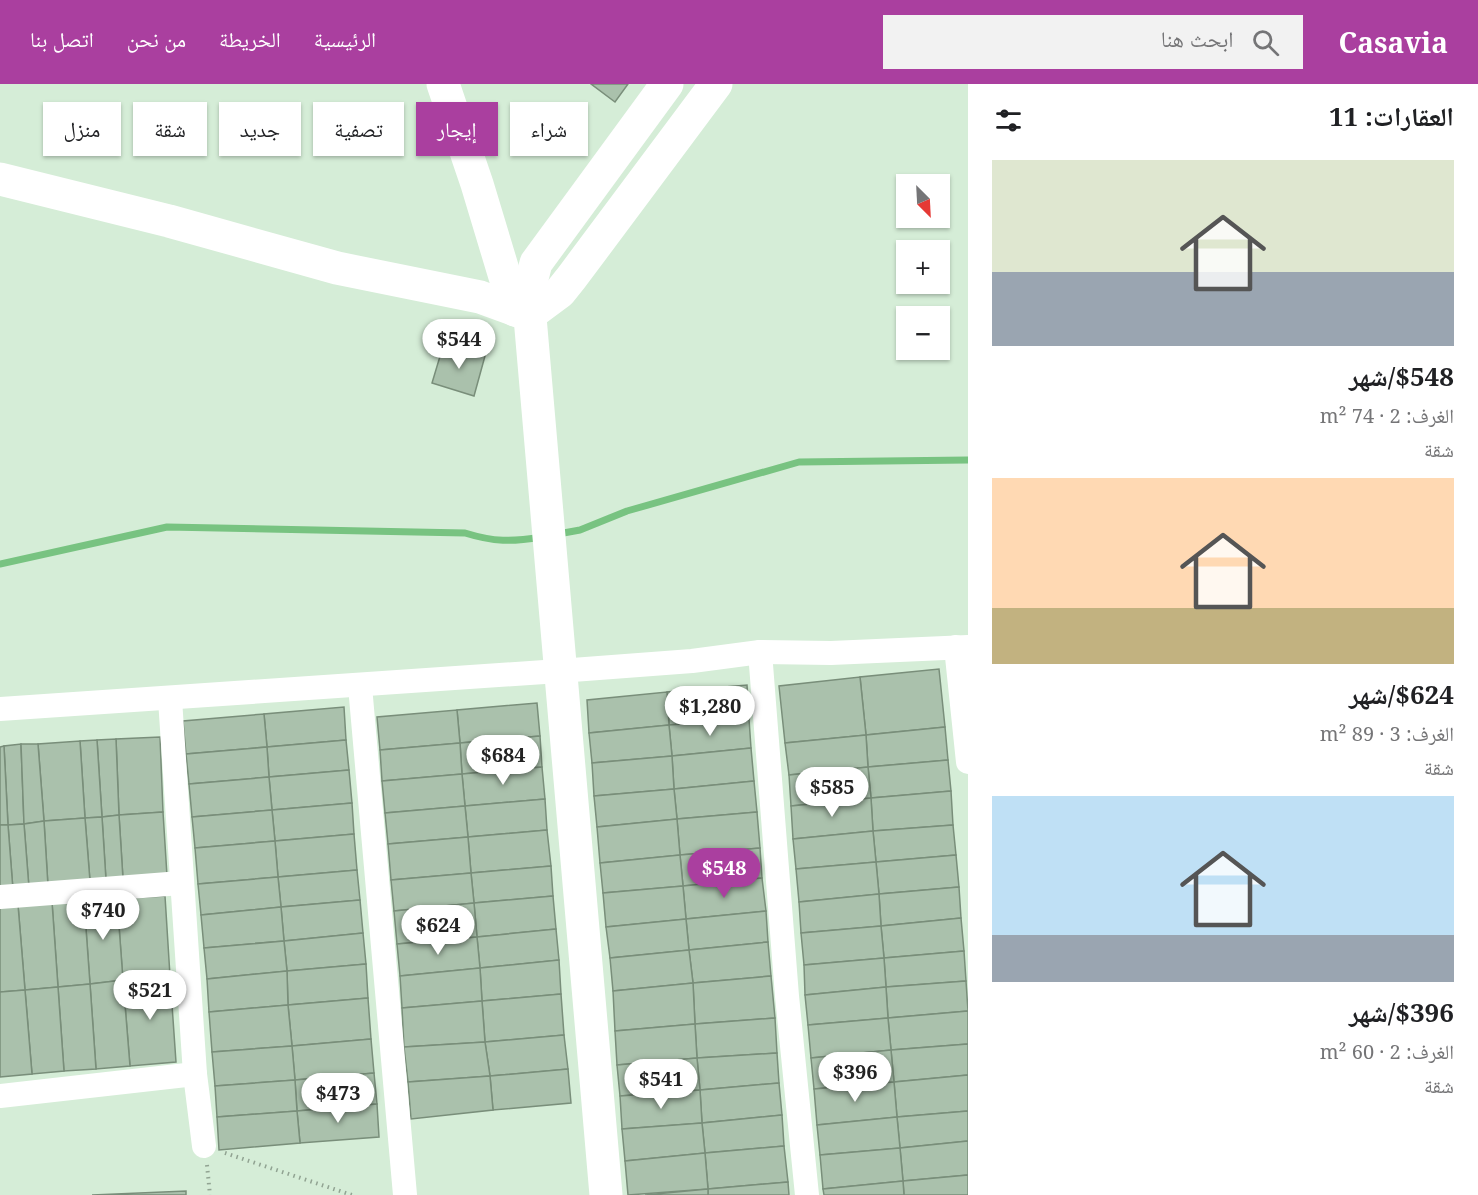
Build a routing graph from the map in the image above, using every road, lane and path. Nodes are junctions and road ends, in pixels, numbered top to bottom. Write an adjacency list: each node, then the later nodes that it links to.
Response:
1 (443, 84): 5 (street)
2 (668, 84): 5 (street)
3 (716, 84): 5 (street)
4 (0, 178): 5 (street)
5 (522, 312): 8 (street)
6 (962, 647): 7 (street); 12 (street)
7 (760, 652): 8 (street); 22 (street)
8 (559, 671): 9 (street); 21 (street)
9 (360, 686): 10 (street); 20 (street)
10 (170, 699): 11 (street); 13 (street)
11 (0, 709)
12 (968, 762)
13 (181, 883): 14 (street); 15 (street)
14 (0, 897)
15 (195, 1074): 16 (street); 17 (street)
16 (0, 1096)
17 (204, 1146): 18 (path); 19 (path)
18 (210, 1195)
19 (352, 1195)
20 (405, 1195)
21 (606, 1195)
22 (807, 1195)

